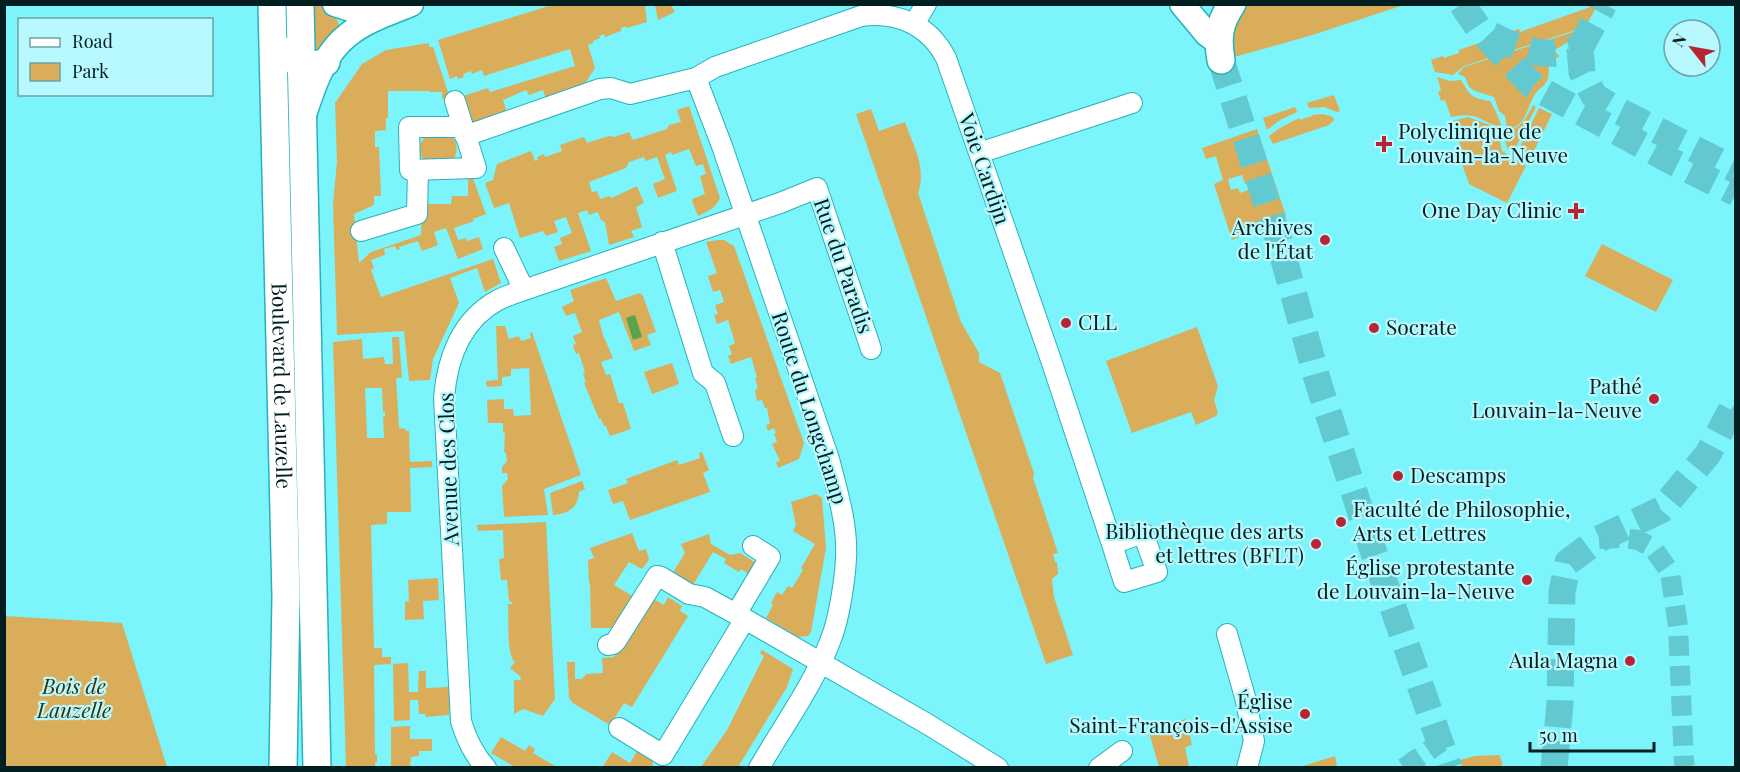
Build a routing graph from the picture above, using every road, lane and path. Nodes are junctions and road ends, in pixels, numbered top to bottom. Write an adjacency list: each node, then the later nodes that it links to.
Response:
1 (300, 4): 12 (main road, Boulevard de Lauzelle)
2 (335, 4): 3 (street)
3 (400, 4)
4 (411, 4): 12 (street)
5 (926, 4): 10 (street)
6 (1182, 4): 11 (street)
7 (1232, 4): 11 (main road)
8 (875, 9): 10 (street, Voie Cardijn); 13 (street, Voie Cardijn)
9 (272, 11): 12 (main road); 34 (main road, Boulevard de Lauzelle)
10 (914, 24): 17 (street, Voie Cardijn)
11 (1220, 51)
12 (313, 64): 35 (main road, Boulevard de Lauzelle)
13 (696, 78): 16 (street, Voie Cardijn); 19 (street, Route du Longchamp)
14 (455, 101): 16 (street)
15 (1132, 103): 17 (street)
16 (464, 131): 18 (street); 18 (street, Voie Cardijn)
17 (979, 153): 26 (street, Voie Cardijn)
18 (417, 170): 20 (street)
19 (746, 215): 21 (street, Avenue des Clos); 24 (street, Rue du Paradis); 31 (street, Route du Longchamp)
20 (361, 231)
21 (662, 242): 23 (street, Avenue des Clos); 25 (street)
22 (504, 248): 23 (street)
23 (524, 290): 36 (street, Avenue des Clos)
24 (871, 349)
25 (734, 436)
26 (1112, 544)
27 (753, 546): 28 (street)
28 (740, 617): 30 (street); 31 (street); 32 (street)
29 (1227, 634): 40 (street)
30 (608, 645)
31 (820, 663): 37 (street, Route du Longchamp); 38 (street)
32 (619, 728)
33 (1122, 751): 39 (street)
34 (283, 768)
35 (317, 768)
36 (486, 768)
37 (759, 768)
38 (998, 768)
39 (1099, 768)
40 (1247, 768)

